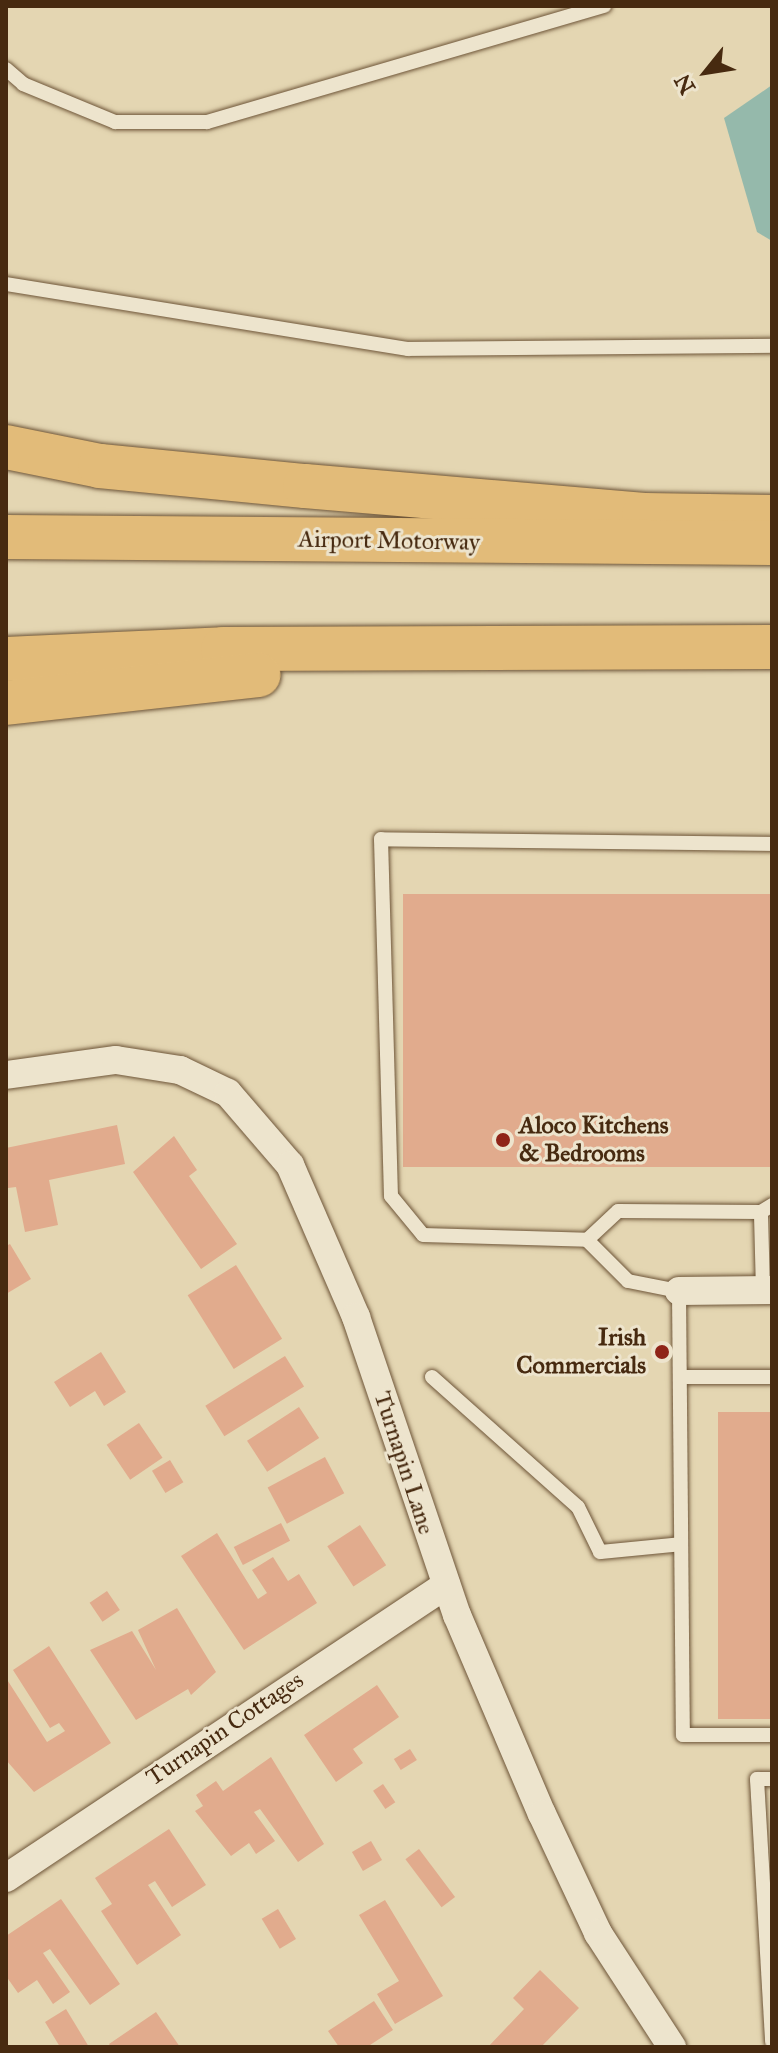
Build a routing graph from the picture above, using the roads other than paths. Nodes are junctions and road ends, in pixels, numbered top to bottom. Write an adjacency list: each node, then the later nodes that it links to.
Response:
1 (604, 6): 2 (lane)
2 (579, 10): 3 (lane)
3 (6, 69)
4 (6, 284): 5 (lane)
5 (772, 346)
6 (6, 447): 7 (highway)
7 (772, 517)
8 (6, 525): 9 (highway)
9 (73, 534): 10 (highway, Airport Motorway); 11 (highway, Airport Motorway)
10 (6, 537)
11 (772, 543)
12 (715, 647): 13 (highway); 14 (highway); 15 (highway)
13 (772, 647)
14 (6, 659)
15 (6, 703)
16 (772, 844): 19 (lane)
17 (6, 1075): 26 (street, Turnapin Lane)
18 (767, 1208): 19 (lane); 20 (lane)
19 (587, 1240): 21 (lane)
20 (767, 1290): 21 (street)
21 (679, 1291): 23 (lane)
22 (432, 1377): 25 (lane)
23 (680, 1377): 24 (lane); 25 (lane)
24 (772, 1377)
25 (681, 1544): 27 (lane)
26 (446, 1585): 29 (street, Turnapin Cottages); 31 (street, Turnapin Lane)
27 (772, 1735)
28 (772, 1779): 30 (lane)
29 (6, 1878)
30 (772, 2042)
31 (672, 2047)

